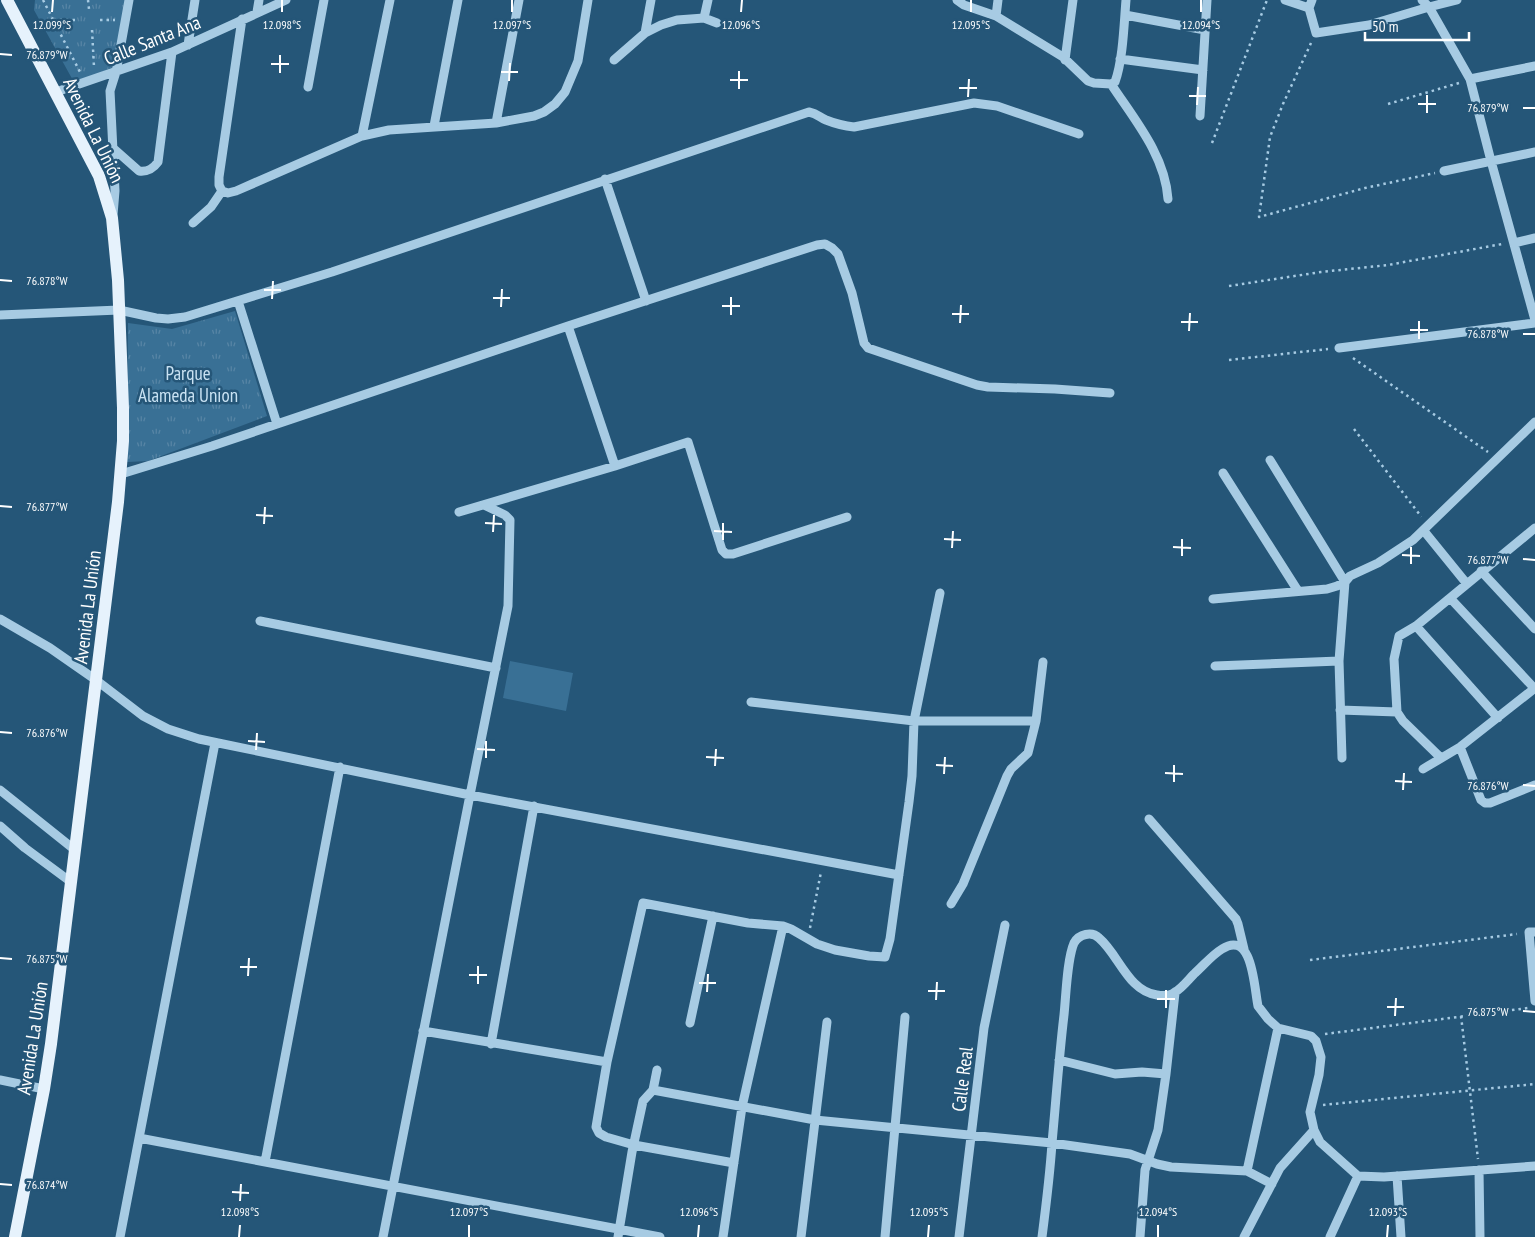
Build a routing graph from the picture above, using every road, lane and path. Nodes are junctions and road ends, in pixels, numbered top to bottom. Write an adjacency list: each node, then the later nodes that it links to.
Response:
1 (7, 0): 54 (main road, Avenida La Unión)
2 (43, 0): 32 (path)
3 (88, 0): 25 (path)
4 (129, 0): 47 (street)
5 (195, 0): 40 (street)
6 (259, 0): 26 (street)
7 (286, 0): 26 (street, Calle Santa Ana)
8 (324, 0): 53 (street)
9 (390, 0): 60 (street)
10 (458, 0): 58 (street)
11 (519, 0): 57 (street)
12 (588, 0): 57 (street)
13 (651, 0): 39 (street)
14 (708, 0): 30 (street)
15 (957, 0): 29 (street)
16 (998, 0): 29 (street)
17 (1073, 0): 44 (street)
18 (1126, 0): 28 (street)
19 (1207, 0): 37 (street)
20 (1267, 0): 61 (path)
21 (1285, 0): 24 (street)
22 (1457, 0): 23 (street)
23 (1425, 3): 38 (street); 50 (street)
24 (1311, 4): 38 (street)
25 (89, 9)
26 (257, 12): 31 (street, Calle Santa Ana)
27 (118, 13): 34 (path)
28 (1125, 14): 37 (street); 42 (street)
29 (996, 16): 44 (street)
30 (704, 18): 35 (street); 39 (street)
31 (242, 19): 40 (street, Calle Santa Ana); 68 (street)
32 (53, 20): 33 (path); 49 (path)
33 (78, 20)
34 (100, 20)
35 (717, 23)
36 (92, 30): 48 (path)
37 (1205, 30): 46 (street)
38 (1316, 33): 66 (path)
39 (645, 34): 43 (street)
40 (188, 45): 41 (street, Calle Santa Ana)
41 (172, 52): 47 (street, Calle Santa Ana); 62 (street)
42 (1120, 59): 46 (street); 51 (street)
43 (614, 60)
44 (1065, 60): 51 (street)
45 (1535, 66): 50 (street)
46 (1203, 70): 56 (street)
47 (116, 72): 54 (street, Calle Santa Ana); 62 (street)
48 (95, 73)
49 (83, 78)
50 (1470, 79): 64 (street)
51 (1111, 84): 69 (street)
52 (1454, 84): 55 (path)
53 (308, 87)
54 (56, 92): 70 (main road, Avenida La Unión)
55 (1388, 104)
56 (1200, 116)
57 (496, 122): 58 (street)
58 (434, 126): 60 (street)
59 (1079, 134): 67 (street)
60 (362, 136): 68 (street)
61 (1212, 143)
62 (113, 148): 70 (street)
63 (1535, 152): 64 (street)
64 (1491, 161): 65 (street); 73 (street)
65 (1444, 171)
66 (1429, 174)
67 (605, 179): 76 (street); 77 (street)
68 (222, 191): 71 (street)
69 (1168, 199)
70 (112, 218): 78 (main road, Avenida La Unión)
71 (193, 223)
72 (1535, 238): 73 (street)
73 (1514, 243): 80 (street)
74 (1495, 245): 75 (path)
75 (1229, 286)
76 (238, 301): 78 (street); 86 (street)
77 (646, 301): 81 (street); 84 (street)
78 (119, 310): 79 (street); 92 (main road, Avenida La Unión)
79 (0, 316)
80 (1535, 321): 82 (street)
81 (568, 326): 86 (street); 90 (street)
82 (1338, 348): 83 (path); 88 (path)
83 (1229, 360)
84 (1110, 393)
85 (1535, 422): 88 (street)
86 (277, 424): 92 (street)
87 (1354, 429): 95 (path)
88 (1498, 458): 98 (street)
89 (1270, 460): 100 (street)
90 (615, 466): 93 (street); 96 (street)
91 (1223, 473): 102 (street)
92 (121, 474): 114 (main road, Avenida La Unión)
93 (484, 505): 94 (street); 113 (street)
94 (460, 512)
95 (1420, 515)
96 (847, 517)
97 (1535, 528): 99 (street)
98 (1424, 531): 100 (street); 101 (street)
99 (1481, 571): 101 (street); 109 (street)
100 (1345, 582): 102 (street); 110 (street)
101 (1467, 584): 104 (street)
102 (1298, 591): 105 (street)
103 (940, 593): 120 (street)
104 (1450, 598): 108 (street); 115 (street)
105 (1213, 599)
106 (0, 619): 114 (street)
107 (260, 621): 113 (street)
108 (1416, 626): 118 (street); 119 (street)
109 (1535, 629)
110 (1339, 661): 112 (street); 117 (street)
111 (1043, 662): 121 (street)
112 (1215, 666)
113 (496, 668): 130 (street)
114 (96, 680): 122 (street); 134 (main road, Avenida La Unión)
115 (1535, 688): 119 (street)
116 (751, 702): 120 (street)
117 (1340, 710): 118 (street); 124 (street)
118 (1396, 712): 125 (street)
119 (1498, 718): 123 (street)
120 (914, 721): 121 (street); 136 (street)
121 (1036, 721): 138 (street)
122 (215, 742): 126 (street); 172 (street)
123 (1460, 747): 125 (street); 128 (street)
124 (1342, 758)
125 (1441, 758): 127 (street)
126 (340, 768): 130 (street); 176 (street)
127 (1423, 769)
128 (1535, 785)
129 (0, 790): 134 (street)
130 (470, 795): 131 (street); 154 (street)
131 (534, 806): 136 (street); 156 (street)
132 (1149, 819): 144 (street)
133 (0, 826): 137 (street)
134 (75, 850): 137 (main road, Avenida La Unión)
135 (821, 873): 142 (path)
136 (899, 875): 141 (street)
137 (71, 882): 163 (main road, Avenida La Unión)
138 (950, 904)
139 (713, 916): 141 (street); 152 (street); 158 (street)
140 (1005, 925): 171 (street, Calle Real)
141 (783, 926): 167 (street)
142 (810, 930)
143 (1532, 932): 145 (path); 147 (street)
144 (1244, 949): 146 (street); 153 (street)
145 (1310, 960)
146 (1175, 993): 157 (street); 160 (street)
147 (1535, 1001)
148 (1535, 1007): 149 (path)
149 (1462, 1016): 155 (path); 165 (path)
150 (905, 1017): 169 (street)
151 (828, 1022): 168 (street)
152 (690, 1023)
153 (1278, 1028): 155 (street); 180 (street)
154 (423, 1031): 156 (street); 184 (street)
155 (1311, 1036): 166 (street)
156 (491, 1044): 158 (street)
157 (1058, 1060): 160 (street); 173 (street)
158 (607, 1062): 174 (street)
159 (657, 1070): 164 (street)
160 (1166, 1074): 175 (street)
161 (0, 1080): 163 (street)
162 (1535, 1084): 165 (path)
163 (44, 1089): 186 (main road, Avenida La Unión)
164 (653, 1090): 167 (street); 174 (street)
165 (1471, 1090): 166 (path); 179 (path)
166 (1311, 1106): 170 (street)
167 (742, 1107): 168 (street); 177 (street)
168 (815, 1120): 169 (street); 191 (street)
169 (895, 1127): 171 (street); 192 (street)
170 (1314, 1130): 181 (street); 183 (street)
171 (972, 1135): 173 (street); 193 (street, Calle Real)
172 (139, 1138): 176 (street); 187 (street)
173 (1052, 1143): 175 (street); 194 (street)
174 (634, 1145): 177 (street); 185 (street)
175 (1147, 1160): 180 (street); 195 (street)
176 (265, 1162): 184 (street)
177 (734, 1163): 190 (street)
178 (1535, 1166): 179 (street)
179 (1479, 1170): 182 (street); 199 (street)
180 (1247, 1171): 183 (street)
181 (1358, 1176): 182 (street); 197 (street)
182 (1397, 1176): 198 (street)
183 (1272, 1184): 196 (street)
184 (393, 1187): 185 (street); 188 (street)
185 (619, 1233): 189 (street)
186 (15, 1237)
187 (120, 1237)
188 (383, 1237)
189 (660, 1237)
190 (723, 1237)
191 (801, 1237)
192 (885, 1237)
193 (959, 1237)
194 (1042, 1237)
195 (1140, 1237)
196 (1244, 1237)
197 (1330, 1237)
198 (1401, 1237)
199 (1480, 1237)

